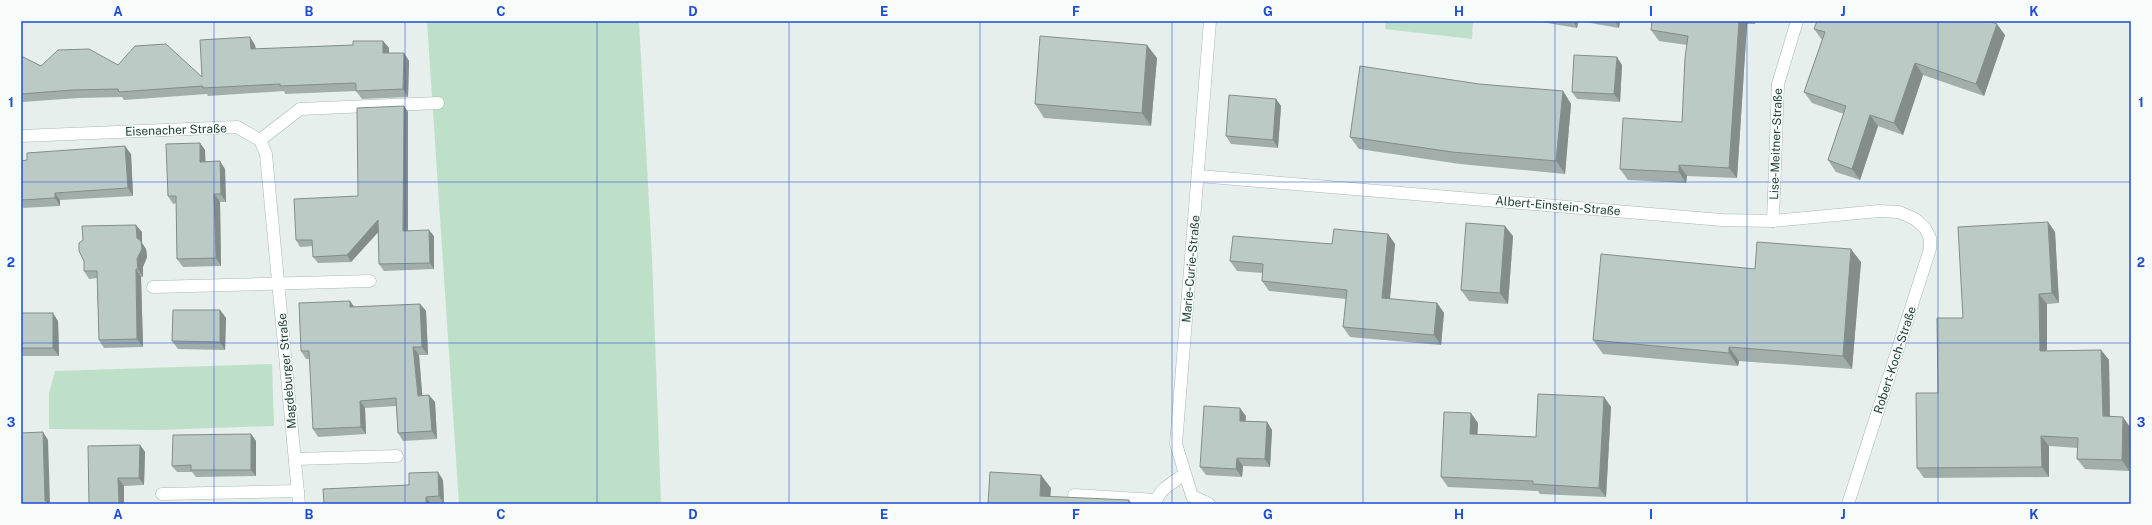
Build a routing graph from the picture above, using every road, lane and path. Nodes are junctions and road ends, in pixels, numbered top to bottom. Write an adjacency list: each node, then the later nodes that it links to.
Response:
1 (1210, 21): 6 (street, Marie-Curie-Straße)
2 (1797, 21): 8 (street, Lise-Meitner-Straße)
3 (438, 103): 5 (street)
4 (21, 136): 5 (street, Eisenacher Straße)
5 (260, 140): 10 (street, Magdeburger Straße)
6 (1199, 176): 8 (street, Albert-Einstein-Straße); 14 (street, Marie-Curie-Straße)
7 (1915, 219): 8 (street, Albert-Einstein-Straße); 21 (street, Robert-Koch-Straße)
8 (1773, 221)
9 (370, 281): 10 (street)
10 (279, 284): 11 (street); 13 (street, Magdeburger Straße)
11 (153, 287)
12 (396, 456): 13 (street)
13 (295, 459): 15 (street, Magdeburger Straße)
14 (1185, 474): 18 (street); 20 (street, Marie-Curie-Straße)
15 (298, 491): 16 (street); 19 (street, Magdeburger Straße)
16 (162, 494)
17 (1074, 495): 18 (street)
18 (1156, 502)
19 (299, 504)
20 (1209, 504)
21 (1848, 504)

